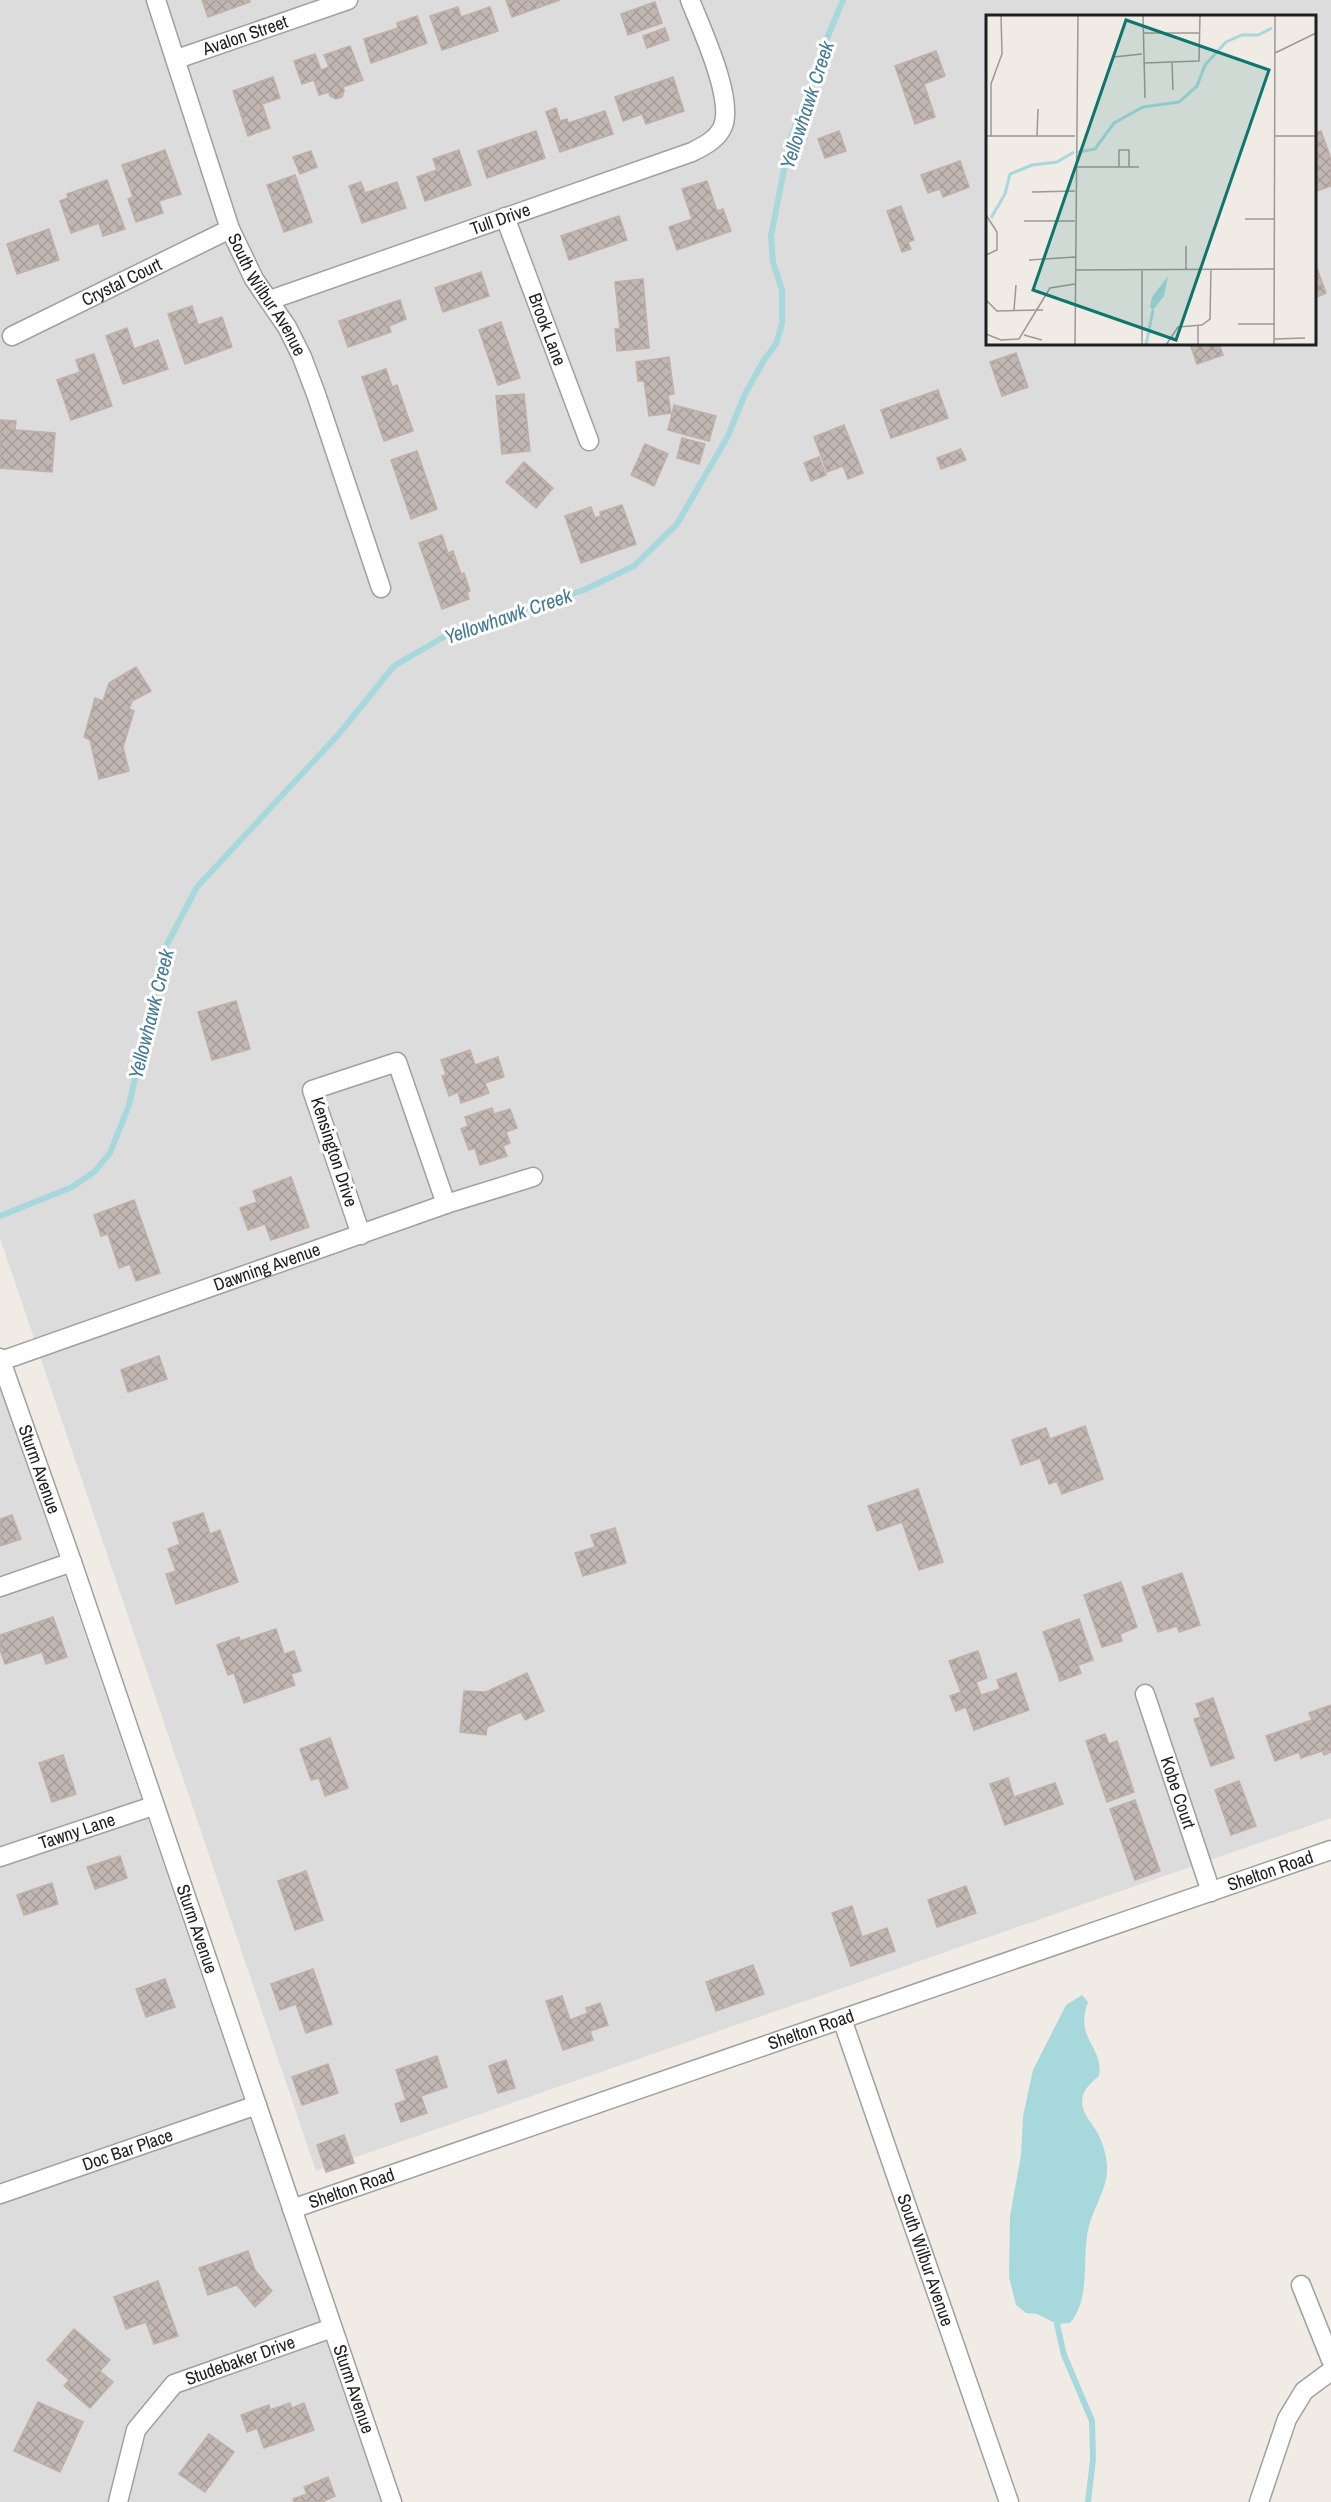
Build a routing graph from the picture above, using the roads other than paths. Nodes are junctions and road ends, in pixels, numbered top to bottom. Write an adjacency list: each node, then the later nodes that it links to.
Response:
1 (156, 0): 4 (street, South Wilbur Avenue)
2 (348, 0): 4 (street, Avalon Street)
3 (690, 0): 5 (street, Tull Drive)
4 (177, 59): 6 (street, South Wilbur Avenue)
5 (506, 217): 7 (street, Tull Drive); 9 (street, Brook Lane)
6 (230, 229): 7 (street, South Wilbur Avenue); 8 (street, Crystal Court)
7 (270, 300): 10 (street, South Wilbur Avenue)
8 (12, 336)
9 (589, 441)
10 (381, 588)
11 (533, 1178): 12 (street, Dawning Avenue)
12 (446, 1204): 13 (street, Dawning Avenue); 13 (street, Kensington Drive)
13 (361, 1235): 14 (street, Dawning Avenue)
14 (0, 1359): 15 (street, Sturm Avenue)
15 (72, 1562): 16 (street); 18 (street, Sturm Avenue)
16 (0, 1587)
17 (1145, 1694): 21 (street, Kobe Court)
18 (153, 1806): 20 (street, Tawny Lane); 23 (street, Sturm Avenue)
19 (1331, 1850): 21 (street, Shelton Road)
20 (0, 1857)
21 (1211, 1892): 22 (street, Shelton Road)
22 (842, 2019): 25 (street, Shelton Road); 32 (street, South Wilbur Avenue)
23 (256, 2105): 24 (street, Doc Bar Place); 25 (street, Sturm Avenue)
24 (0, 2194)
25 (292, 2209): 27 (street, Sturm Avenue)
26 (1301, 2285): 28 (street)
27 (332, 2328): 30 (street, Studebaker Drive); 31 (street, Sturm Avenue)
28 (1331, 2360)
29 (1331, 2371): 33 (street)
30 (118, 2502)
31 (392, 2502)
32 (1009, 2502)
33 (1259, 2502)

